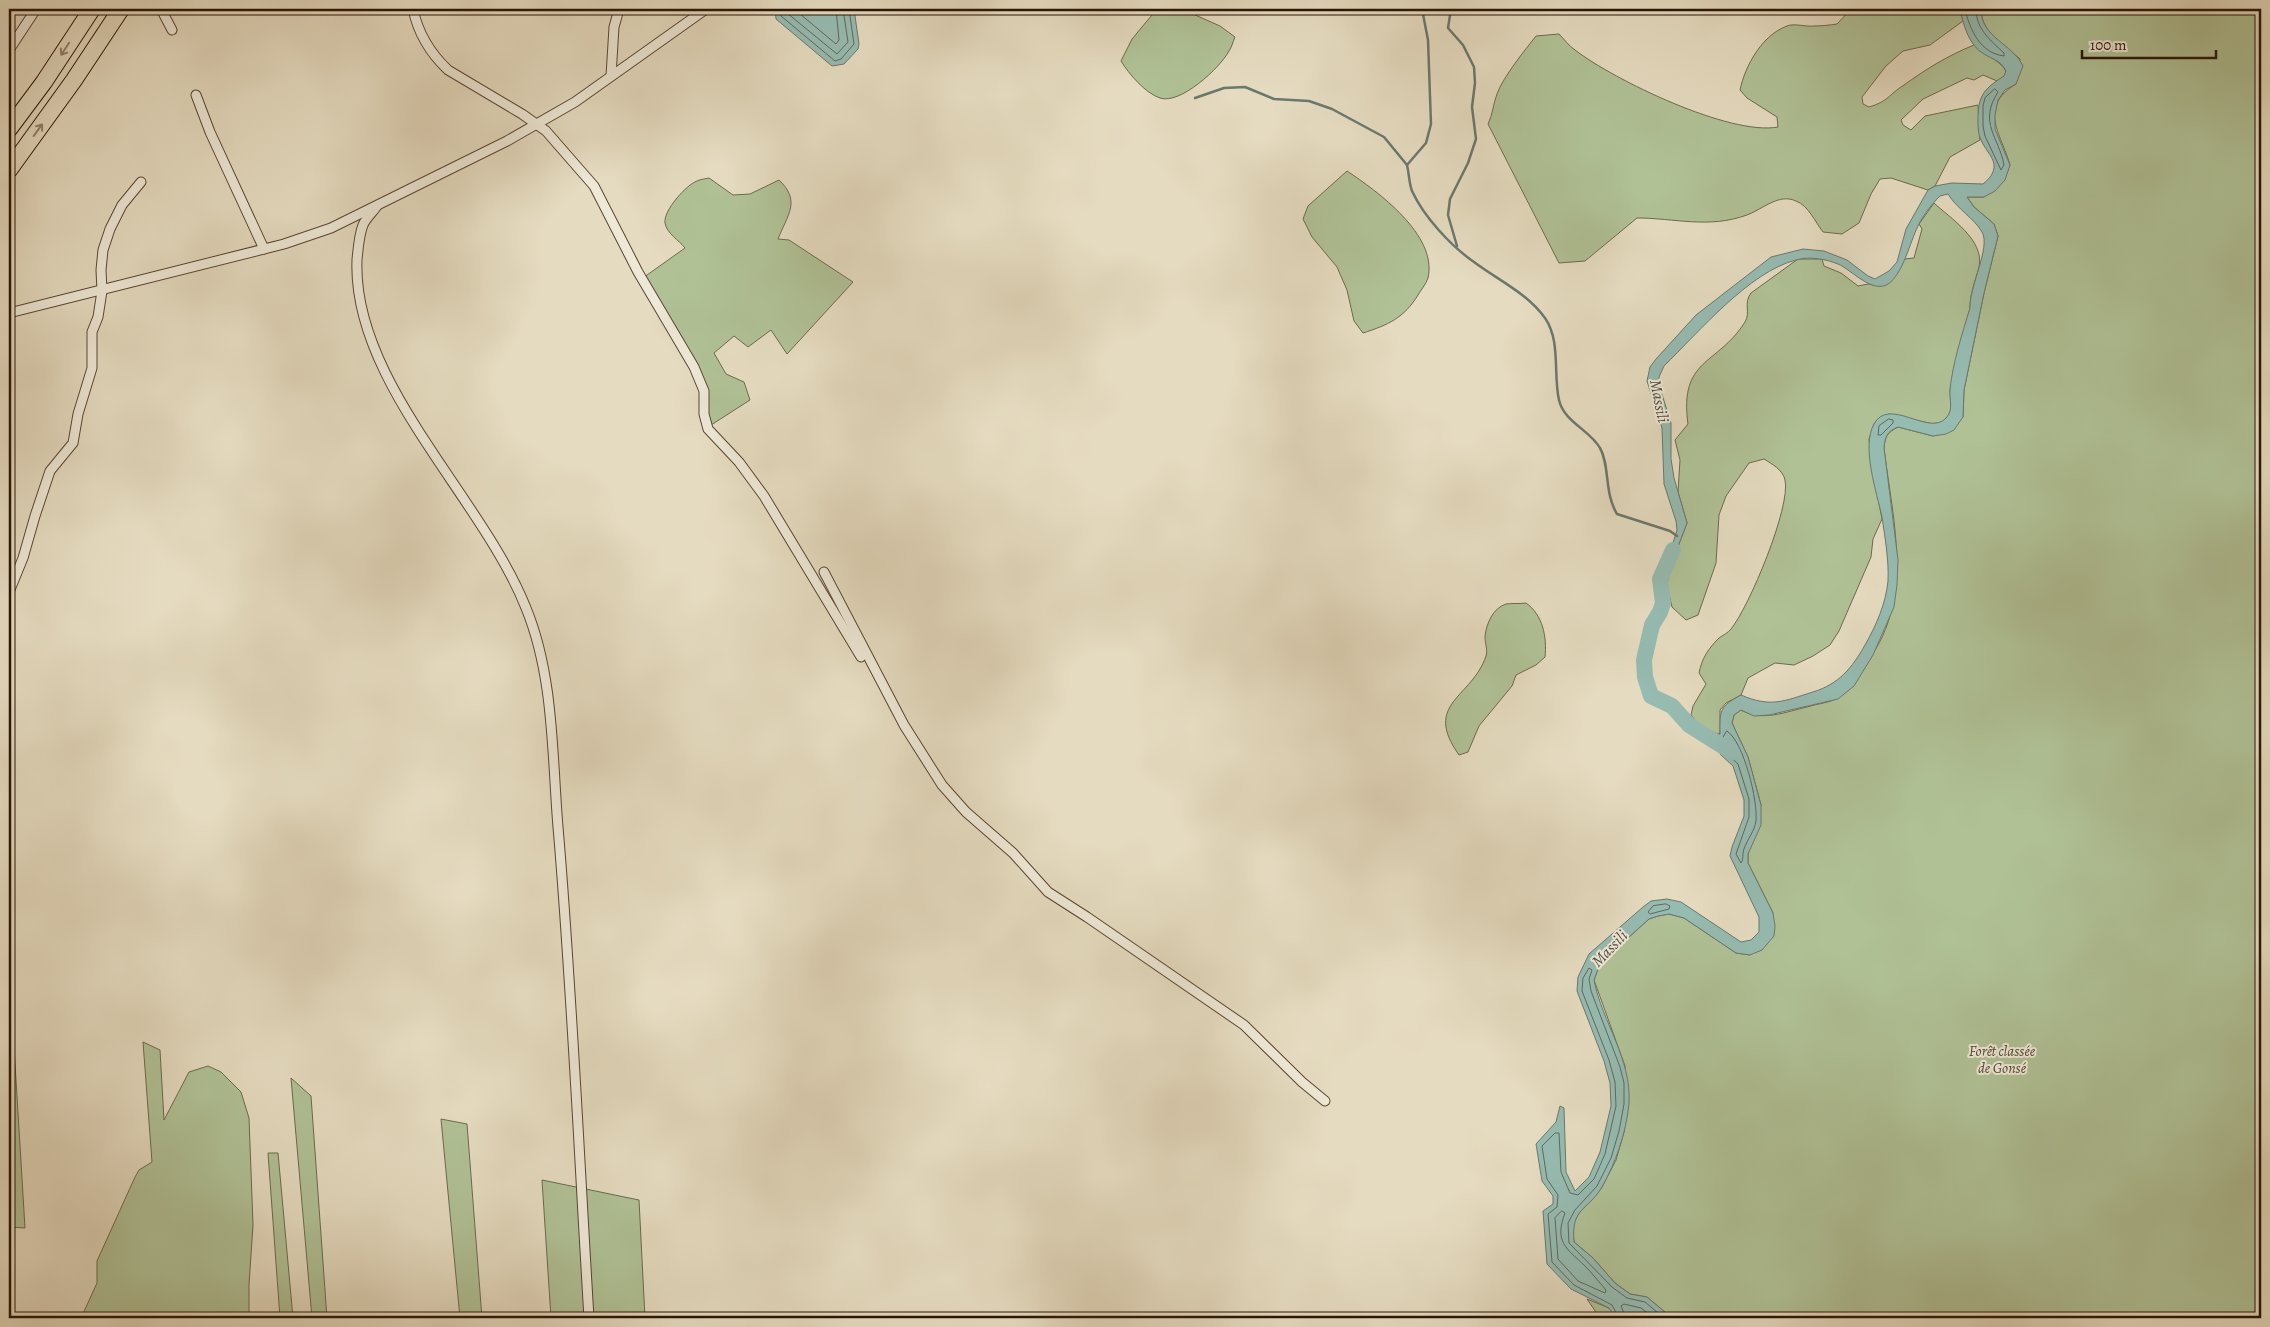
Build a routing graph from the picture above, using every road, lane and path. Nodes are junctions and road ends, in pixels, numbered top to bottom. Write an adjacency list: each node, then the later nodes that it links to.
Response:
1 (36, 9): 9 (street)
2 (92, 9): 13 (highway, one-way to 13)
3 (121, 9): 14 (highway, one-way to 3)
4 (161, 9): 8 (street)
5 (413, 9): 12 (street)
6 (620, 9): 10 (street)
7 (706, 9): 10 (street)
8 (172, 30)
9 (9, 50)
10 (611, 76): 12 (street)
11 (196, 95): 17 (street)
12 (535, 124): 16 (street); 22 (street)
13 (9, 129)
14 (9, 170)
15 (141, 182): 18 (street)
16 (377, 206): 17 (street); 24 (street)
17 (264, 249): 18 (street)
18 (102, 291): 19 (street); 21 (street)
19 (9, 313)
20 (824, 572): 23 (street)
21 (9, 592)
22 (861, 657)
23 (1325, 1101)
24 (589, 1318)

